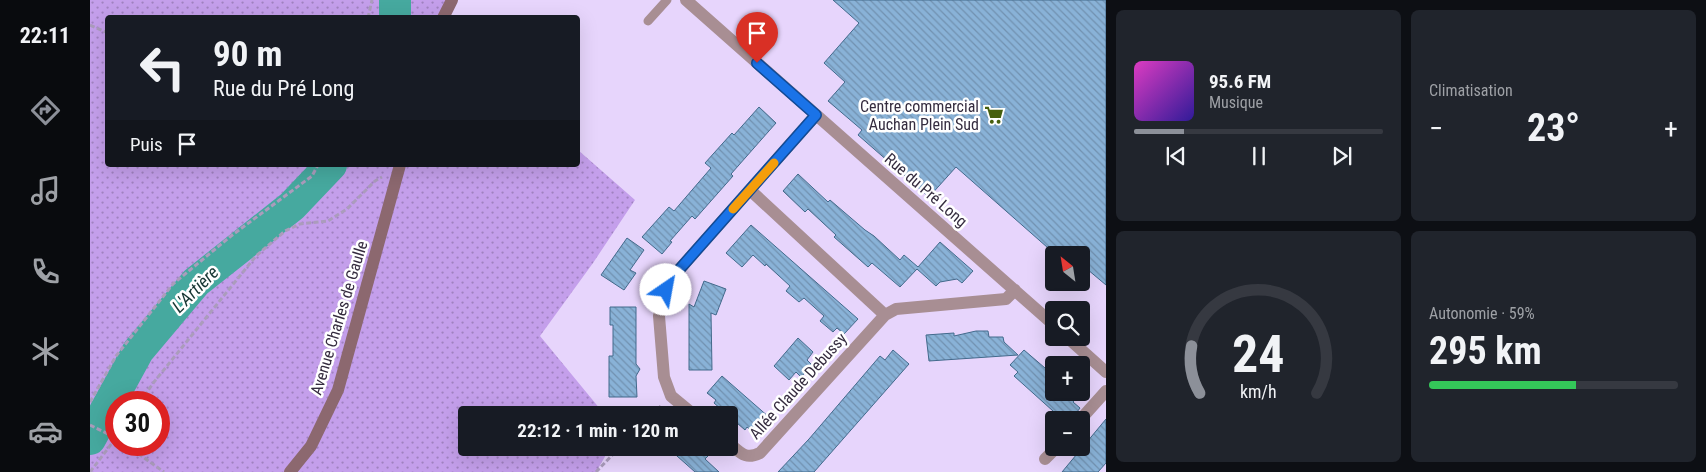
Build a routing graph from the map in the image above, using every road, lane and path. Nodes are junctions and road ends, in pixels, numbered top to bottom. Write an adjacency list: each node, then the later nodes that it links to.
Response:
1 (372, 0): 5 (path)
2 (452, 0): 6 (street)
3 (667, 0): 7 (lane)
4 (686, 0): 10 (street, Rue du Pré Long)
5 (369, 15)
6 (444, 15)
7 (648, 21)
8 (90, 25): 9 (path)
9 (105, 32)
10 (816, 115): 13 (street); 14 (street, Rue du Pré Long)
11 (317, 167): 21 (path)
12 (400, 167): 19 (path); 34 (street, Avenue Charles de Gaulle)
13 (750, 190): 15 (street); 22 (street)
14 (1015, 290): 15 (street); 16 (street, Rue du Pré Long)
15 (885, 315): 26 (street, Allée Claude Debussy)
16 (1045, 317)
17 (1077, 346): 18 (street)
18 (1106, 372)
19 (148, 391)
20 (1106, 391): 23 (street)
21 (90, 402)
22 (683, 406)
23 (1088, 411)
24 (90, 425): 25 (path)
25 (105, 434)
26 (738, 451)
27 (105, 452): 32 (path)
28 (141, 456): 33 (path)
29 (611, 456): 35 (path)
30 (1048, 456): 31 (street)
31 (1045, 459)
32 (90, 472)
33 (164, 472)
34 (290, 472)
35 (596, 472)

